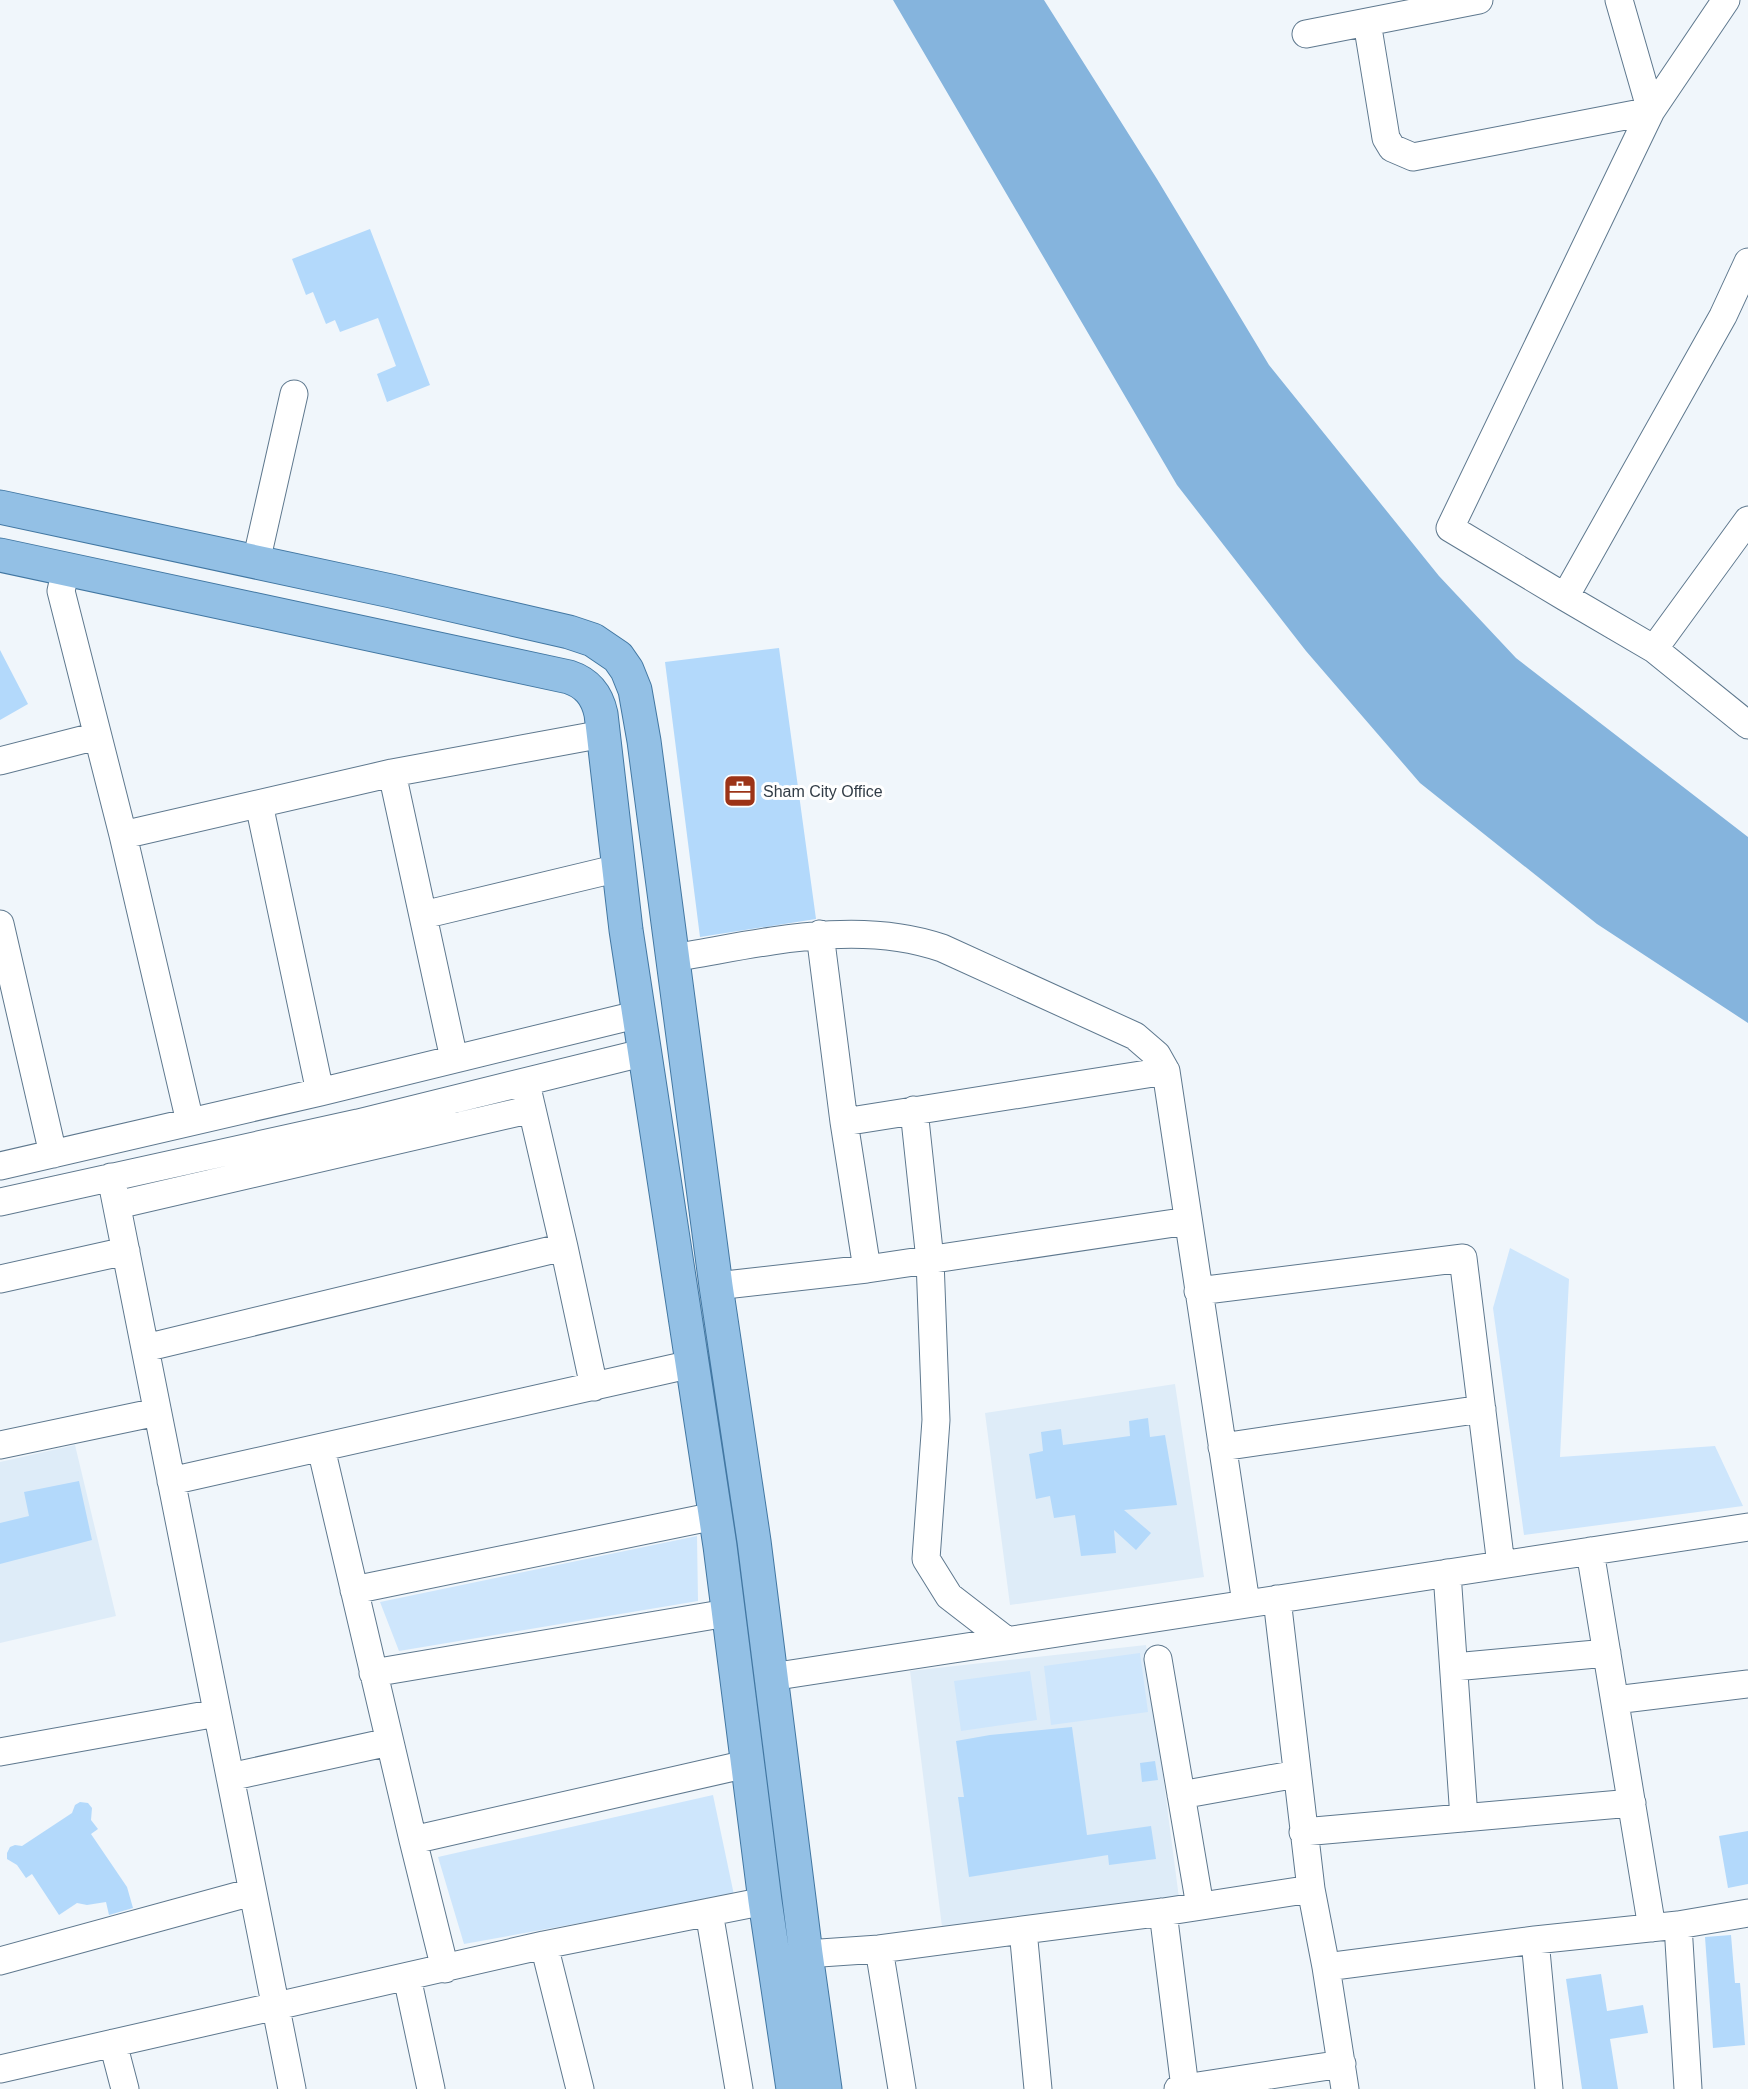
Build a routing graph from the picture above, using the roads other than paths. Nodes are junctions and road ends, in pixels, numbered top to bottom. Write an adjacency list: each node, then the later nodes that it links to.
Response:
1 (1479, 0): 4 (street)
2 (1619, 0): 7 (street)
3 (1724, 1): 7 (street)
4 (1432, 4): 5 (street)
5 (1367, 22): 6 (street); 7 (street)
6 (1306, 34)
7 (1651, 111): 15 (street)
8 (1748, 262): 15 (street)
9 (294, 394): 13 (street)
10 (0, 507): 13 (main road)
11 (1748, 520): 16 (street)
12 (0, 555): 14 (main road)
13 (256, 562): 26 (main road)
14 (66, 569): 18 (main road); 19 (street)
15 (1565, 597): 16 (street)
16 (1654, 649): 17 (street)
17 (1748, 725)
18 (603, 734): 21 (street); 24 (main road)
19 (97, 736): 20 (street); 23 (street)
20 (0, 761)
21 (392, 773): 22 (street); 25 (street)
22 (258, 804): 23 (street); 36 (street)
23 (123, 835): 39 (street)
24 (619, 868): 25 (street); 28 (main road)
25 (423, 915): 33 (street)
26 (667, 923): 28 (main road); 30 (main road)
27 (0, 924): 41 (street)
28 (627, 930): 31 (main road)
29 (820, 934): 30 (street); 34 (street); 40 (street)
30 (672, 958): 52 (main road)
31 (640, 1014): 32 (main road); 33 (street)
32 (646, 1052): 35 (street); 55 (main road)
33 (454, 1059): 36 (street)
34 (1166, 1071): 38 (street); 46 (street)
35 (525, 1082): 37 (street); 43 (street)
36 (320, 1092): 39 (street)
37 (532, 1109): 45 (street); 47 (street)
38 (914, 1110): 40 (street); 49 (street)
39 (190, 1122): 41 (street)
40 (844, 1122): 50 (street)
41 (53, 1154): 42 (street)
42 (0, 1166)
43 (111, 1177): 44 (street); 45 (street)
44 (0, 1202)
45 (117, 1205): 48 (street)
46 (1188, 1221): 49 (street); 53 (street)
47 (564, 1247): 54 (street); 56 (street)
48 (126, 1251): 51 (street); 54 (street)
49 (930, 1260): 50 (street); 73 (street)
50 (867, 1269): 52 (street)
51 (0, 1279)
52 (716, 1286): 65 (main road)
53 (1198, 1291): 57 (street); 60 (street)
54 (145, 1348): 58 (street)
55 (692, 1364): 56 (street); 64 (main road)
56 (594, 1386): 61 (street)
57 (1482, 1409): 60 (street); 67 (street)
58 (158, 1412): 59 (street); 62 (street)
59 (0, 1446)
60 (1222, 1447): 71 (street)
61 (321, 1448): 62 (street); 69 (street)
62 (171, 1481): 81 (street)
63 (1748, 1527): 66 (street)
64 (717, 1531): 65 (main road); 69 (street); 72 (main road)
65 (754, 1541): 78 (main road)
66 (1590, 1551): 67 (street); 74 (street)
67 (1501, 1565): 68 (street)
68 (1447, 1573): 70 (street); 76 (street)
69 (354, 1590): 77 (street)
70 (1278, 1599): 71 (street); 85 (street)
71 (1246, 1604): 73 (street)
72 (727, 1613): 77 (street); 84 (main road)
73 (1006, 1640): 78 (street)
74 (1607, 1653): 76 (street); 80 (street)
75 (1158, 1659): 87 (street)
76 (1454, 1667): 89 (street)
77 (373, 1673): 82 (street)
78 (771, 1677): 105 (main road)
79 (1748, 1684): 80 (street)
80 (1615, 1700): 88 (street)
81 (217, 1713): 83 (street); 86 (street)
82 (389, 1742): 86 (street); 91 (street)
83 (0, 1752)
84 (747, 1764): 91 (street); 94 (main road)
85 (1297, 1774): 87 (street); 90 (street)
86 (230, 1777): 93 (street)
87 (1181, 1795): 95 (street)
88 (1632, 1803): 89 (street); 100 (street)
89 (1464, 1818): 90 (street)
90 (1303, 1832): 92 (street)
91 (413, 1840): 108 (street)
92 (1311, 1889): 95 (street); 107 (street)
93 (252, 1892): 106 (street); 110 (street)
94 (765, 1901): 96 (street); 119 (main road)
95 (1200, 1906): 97 (street)
96 (709, 1912): 103 (street); 118 (street)
97 (1163, 1912): 101 (street); 123 (street)
98 (1748, 1913): 99 (street)
99 (1678, 1925): 100 (street); 125 (street)
100 (1652, 1928): 102 (street)
101 (1023, 1930): 104 (street); 122 (street)
102 (1535, 1940): 107 (street); 124 (street)
103 (544, 1945): 108 (street); 117 (street)
104 (879, 1948): 105 (street); 121 (street)
105 (806, 1954): 120 (main road)
106 (0, 1961)
107 (1326, 1967): 113 (street)
108 (445, 1969): 109 (street)
109 (407, 1977): 110 (street); 116 (street)
110 (275, 2007): 111 (street); 115 (street)
111 (113, 2043): 112 (street); 114 (street)
112 (0, 2069)
113 (1344, 2076): 123 (street)
114 (124, 2089)
115 (292, 2089)
116 (431, 2089)
117 (580, 2089)
118 (739, 2089)
119 (793, 2089)
120 (825, 2089)
121 (902, 2089)
122 (1038, 2089)
123 (1181, 2089)
124 (1549, 2089)
125 (1688, 2089)

